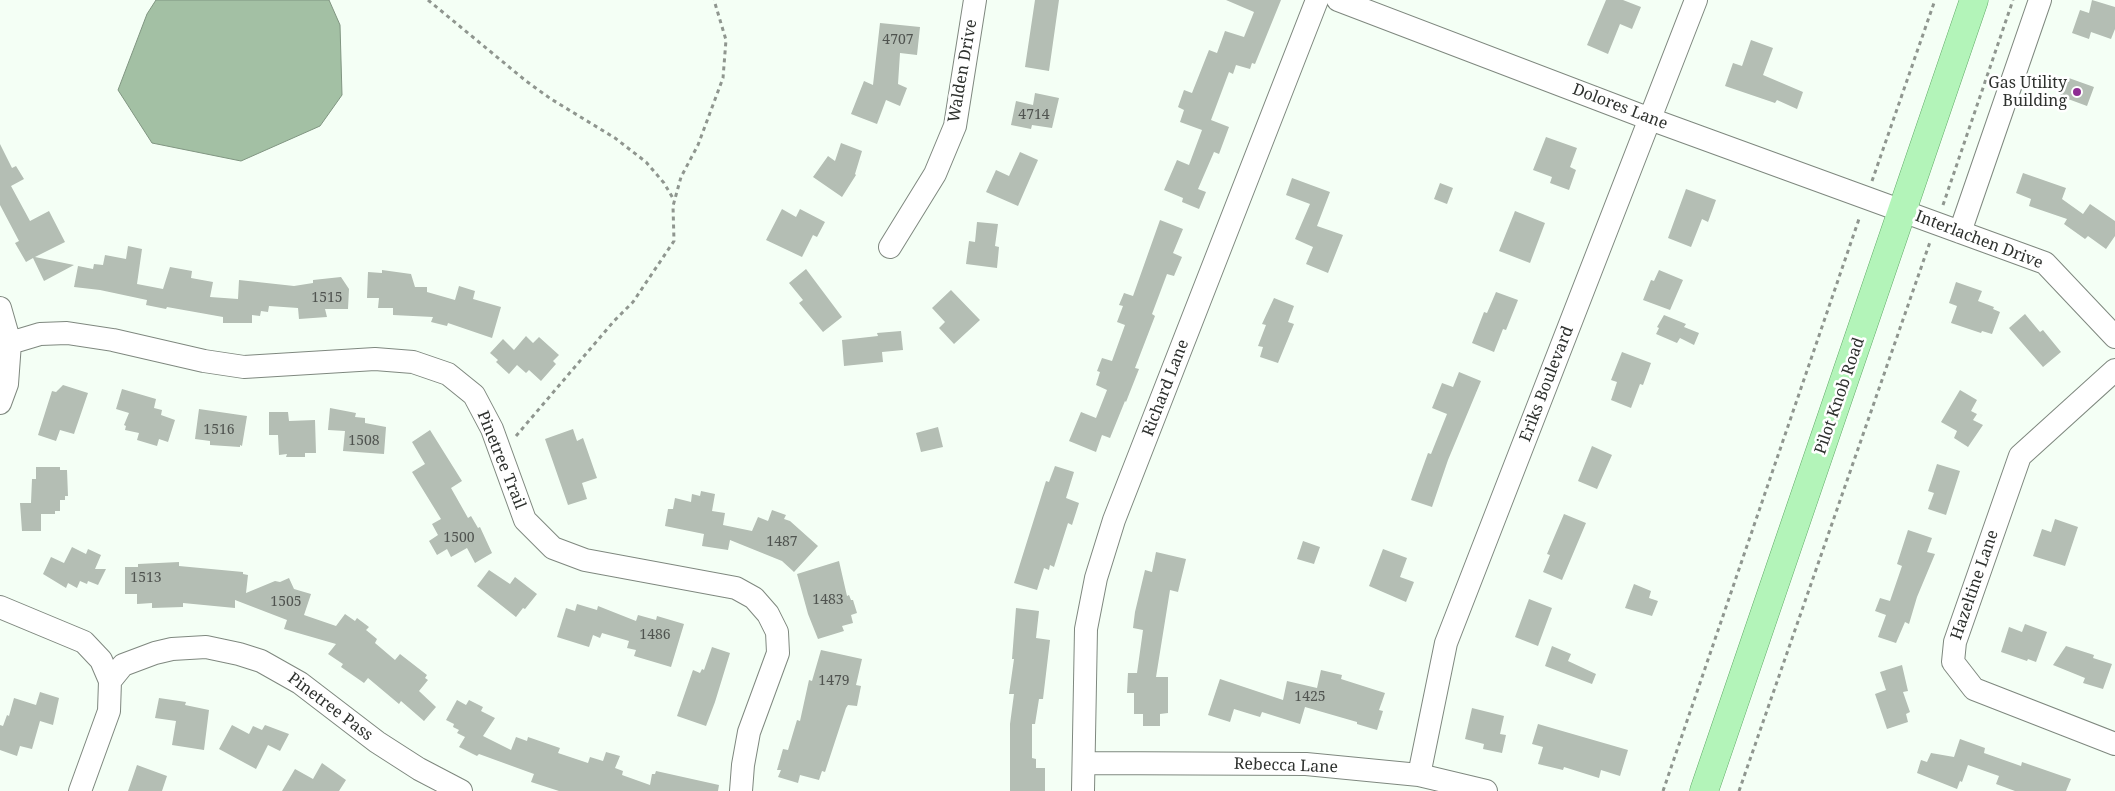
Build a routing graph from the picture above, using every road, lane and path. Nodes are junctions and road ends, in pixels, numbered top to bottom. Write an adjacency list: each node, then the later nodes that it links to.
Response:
1 (428, 0): 13 (path)
2 (714, 0): 13 (path)
3 (975, 0): 17 (street, Walden Drive)
4 (1317, 0): 27 (street, Richard Lane)
5 (1338, 0): 11 (street, Dolores Lane)
6 (1696, 0): 11 (street, Eriks Boulevard)
7 (1935, 0): 12 (path)
8 (1974, 0): 14 (main road, Pilot Knob Road)
9 (2013, 0): 15 (path)
10 (2040, 0): 16 (street)
11 (1650, 119): 12 (street, Dolores Lane); 28 (street, Eriks Boulevard)
12 (1866, 199): 14 (street, Dolores Lane); 34 (path)
13 (674, 201): 23 (path)
14 (1903, 211): 15 (street, Interlachen Drive); 35 (main road, Pilot Knob Road)
15 (1937, 223): 16 (street, Interlachen Drive); 36 (path)
16 (1960, 232): 19 (street, Interlachen Drive)
17 (890, 247)
18 (0, 308): 20 (street)
19 (2115, 337)
20 (10, 342): 22 (street); 23 (street, Pinetree Trail)
21 (2115, 370): 26 (street, Hazeltine Lane)
22 (0, 403)
23 (501, 454): 31 (street, Pinetree Trail)
24 (0, 607): 25 (street)
25 (110, 681): 29 (street); 30 (street, Pinetree Pass)
26 (2115, 744)
27 (1084, 763): 28 (street, Rebecca Lane); 32 (street, Richard Lane)
28 (1419, 775): 33 (street, Rebecca Lane)
29 (80, 791)
30 (461, 791)
31 (741, 791)
32 (1083, 791)
33 (1486, 791)
34 (1663, 791)
35 (1704, 791)
36 (1739, 791)

